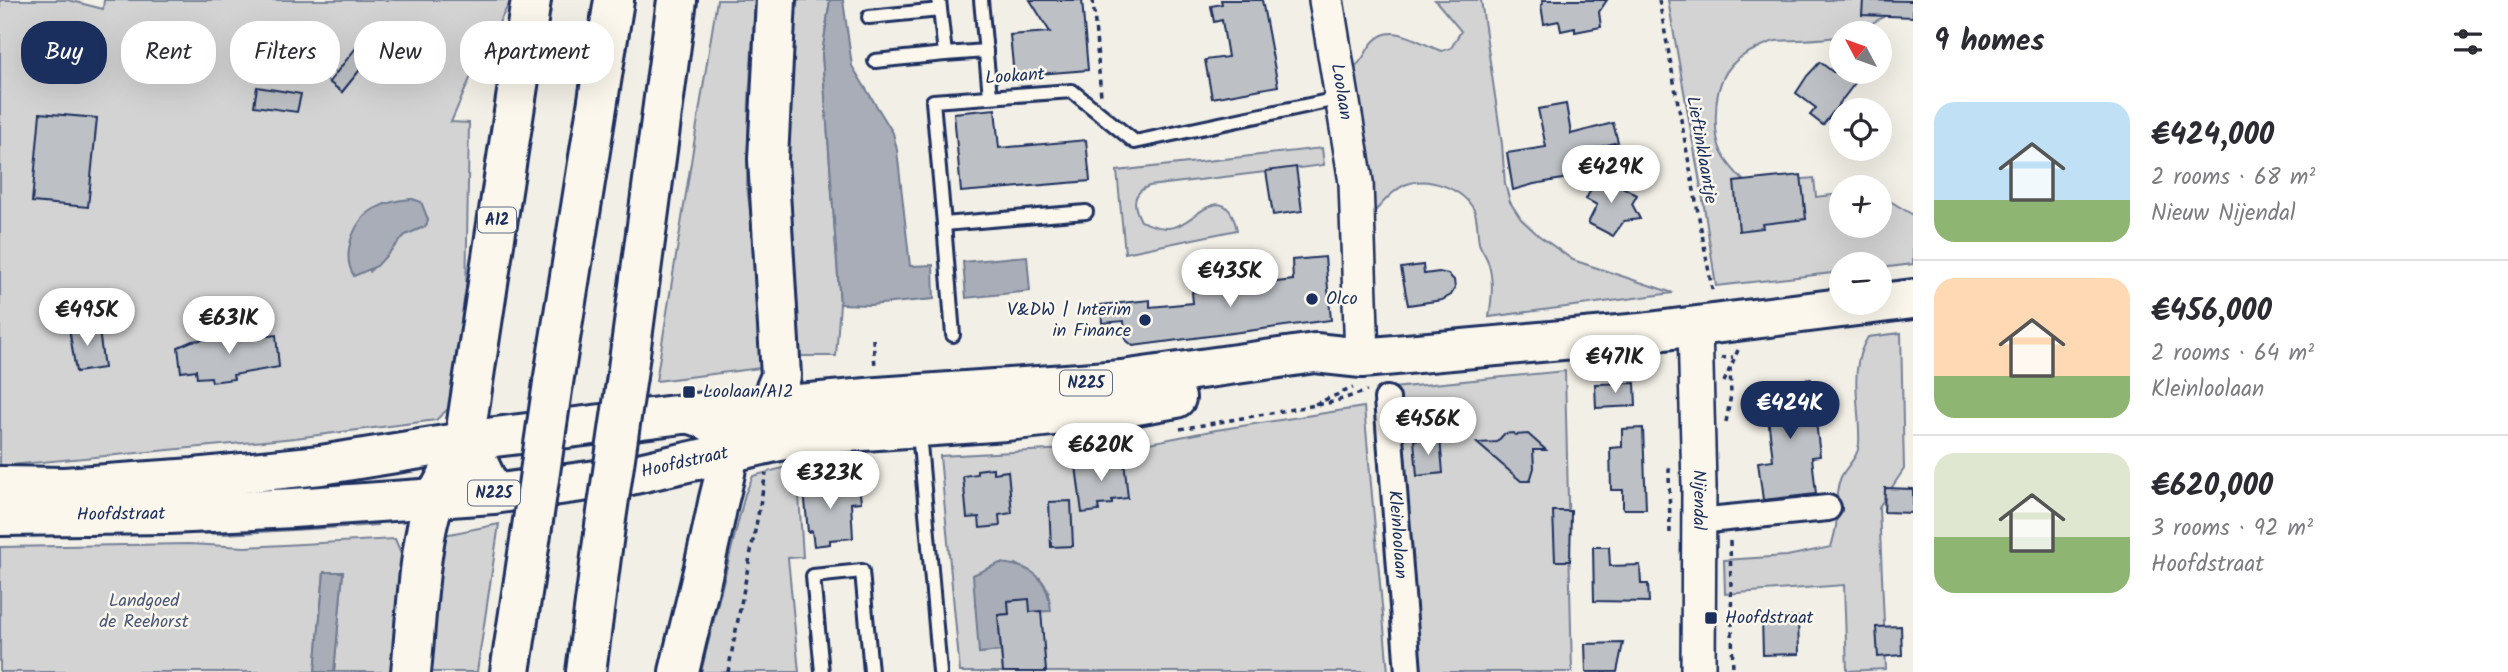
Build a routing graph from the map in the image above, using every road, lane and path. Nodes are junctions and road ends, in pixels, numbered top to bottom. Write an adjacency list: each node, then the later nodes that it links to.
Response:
1 (531, 0): 30 (main road, A12)
2 (614, 0): 40 (main road, bridge)
3 (677, 0): 41 (main road, bridge)
4 (776, 0): 27 (main road)
5 (981, 0): 11 (lane)
6 (1093, 0): 16 (path)
7 (1326, 0): 15 (street, Loolaan)
8 (1659, 0): 20 (path, Lieftinklaantje)
9 (940, 5): 10 (lane); 12 (lane)
10 (869, 17)
11 (986, 51): 12 (lane); 14 (lane)
12 (945, 54): 13 (lane)
13 (875, 61)
14 (990, 96): 16 (lane, Lookant); 18 (lane, Lookant)
15 (1343, 98): 16 (lane, Lookant); 26 (street, Loolaan)
16 (1103, 117)
17 (1086, 212): 18 (lane)
18 (944, 224): 21 (lane)
19 (1913, 299): 20 (main road, Hoofdstraat / N225)
20 (1704, 311): 26 (main road, Hoofdstraat / N225); 38 (street, Nijendal)
21 (953, 335)
22 (873, 339): 25 (path)
23 (1733, 357): 24 (path)
24 (1730, 365)
25 (876, 369)
26 (1372, 378): 26 (path); 28 (main road, Hoofdstraat / N225); 47 (street, Kleinloolaan)
27 (781, 396): 28 (main road, Hoofdstraat / N225); 29 (main road, Hoofdstraat / N225); 31 (main road)
28 (918, 410): 31 (main road, Hoofdstraat / N225); 46 (lane)
29 (691, 414): 30 (main road, Hoofdstraat / N225); 31 (main road)
30 (467, 441): 33 (main road, Hoofdstraat); 34 (main road); 35 (main road)
31 (727, 453): 34 (main road, Hoofdstraat / N225); 42 (main road)
32 (769, 460): 43 (path)
33 (0, 486)
34 (493, 494): 35 (main road, Hoofdstraat / N225)
35 (436, 498): 37 (main road, Hoofdstraat); 39 (main road)
36 (1828, 508): 38 (street)
37 (0, 516)
38 (1699, 521): 48 (street, Nijendal)
39 (411, 672)
40 (510, 672)
41 (586, 672)
42 (679, 672)
43 (728, 672)
44 (822, 672): 45 (lane)
45 (871, 672)
46 (940, 672)
47 (1408, 672)
48 (1698, 672)

